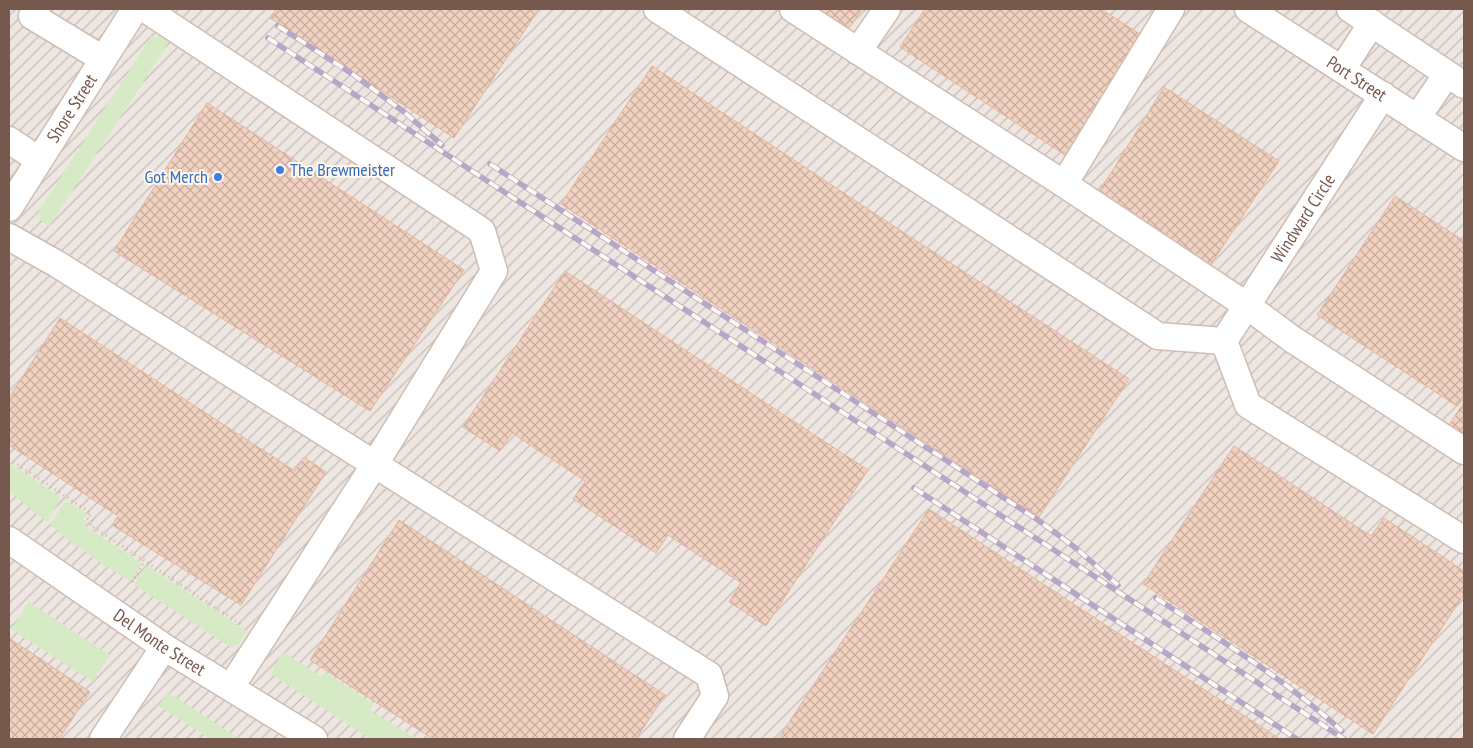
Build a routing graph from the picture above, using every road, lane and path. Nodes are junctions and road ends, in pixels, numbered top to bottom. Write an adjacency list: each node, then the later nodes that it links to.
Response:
1 (37, 9): 12 (street)
2 (135, 9): 12 (street, Shore Street)
3 (144, 9): 27 (street)
4 (657, 9): 24 (street)
5 (793, 9): 11 (street)
6 (887, 9): 11 (street)
7 (1171, 9): 20 (street)
8 (1350, 9): 10 (street)
9 (1265, 13): 13 (street, Port Street)
10 (1372, 23): 13 (street); 14 (street)
11 (858, 51): 20 (street)
12 (103, 59): 19 (street, Shore Street)
13 (1342, 69): 15 (street, Port Street)
14 (1456, 79): 16 (street)
15 (1383, 96): 16 (street, Port Street); 23 (street, Windward Circle)
16 (1417, 118): 18 (street, Port Street)
17 (9, 140): 19 (street)
18 (1464, 148)
19 (39, 160): 21 (street, Shore Street)
20 (1064, 184): 23 (street)
21 (9, 208)
22 (9, 237): 27 (street)
23 (1246, 305): 24 (street, Windward Circle); 25 (street)
24 (1224, 341): 29 (street)
25 (1464, 451)
26 (9, 459): 30 (path)
27 (375, 464): 34 (street); 38 (street)
28 (9, 540): 33 (street, Del Monte Street)
29 (1464, 540)
30 (145, 561): 31 (path); 32 (path)
31 (132, 582)
32 (248, 628)
33 (164, 646): 34 (street, Del Monte Street); 36 (street)
34 (231, 687): 35 (street, Del Monte Street)
35 (280, 730): 37 (street, Del Monte Street)
36 (104, 739)
37 (314, 739)
38 (687, 739)

